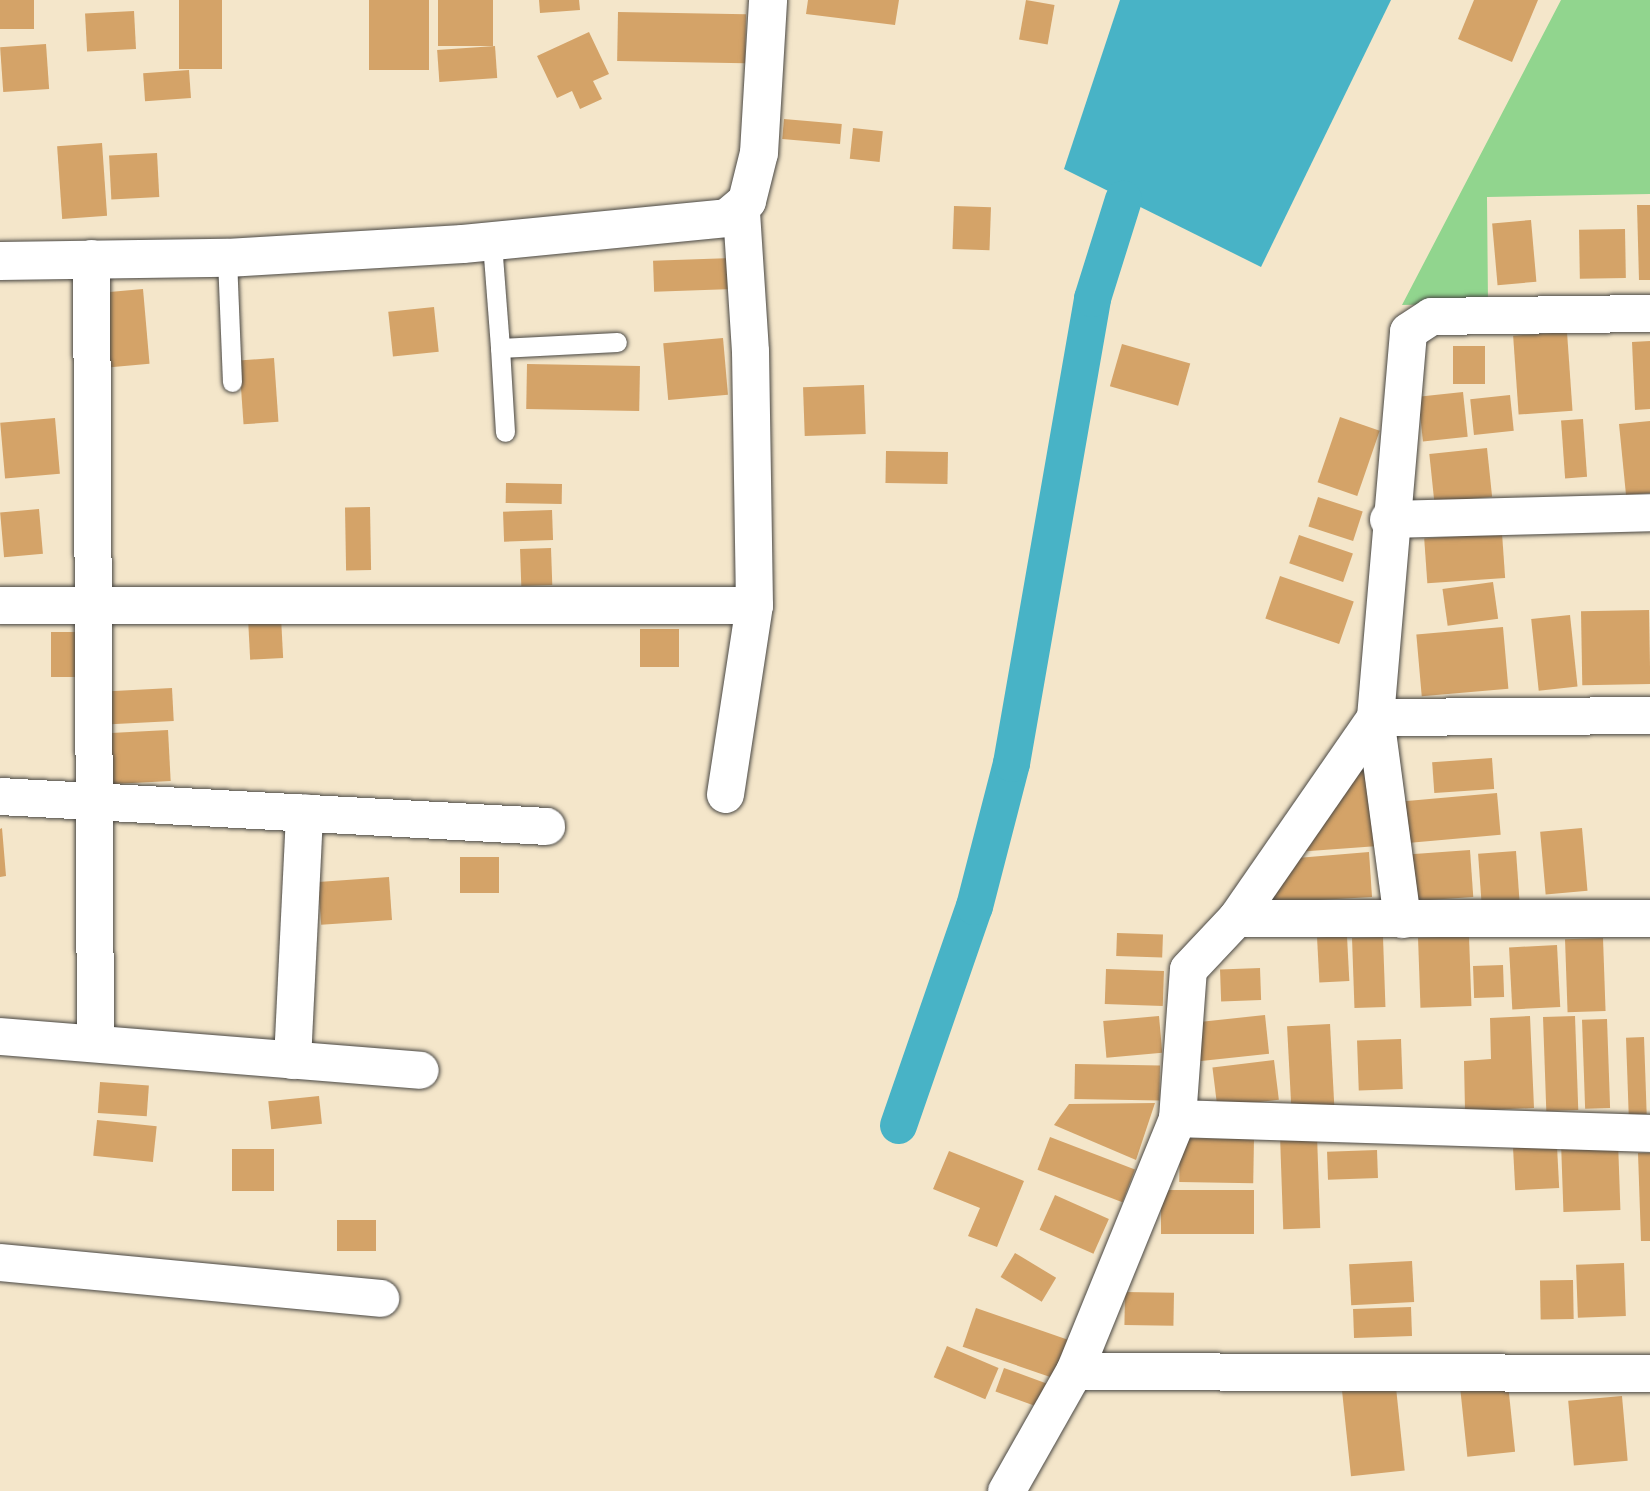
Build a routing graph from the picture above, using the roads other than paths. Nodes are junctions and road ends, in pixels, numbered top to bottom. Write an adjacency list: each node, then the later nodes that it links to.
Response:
1 (768, 0): 2 (street)
2 (741, 213): 3 (street); 16 (street)
3 (492, 243): 5 (street); 9 (lane)
4 (92, 258): 5 (street); 6 (street); 15 (street)
5 (227, 258): 10 (lane)
6 (0, 261)
7 (1650, 313): 13 (street)
8 (617, 342): 9 (lane)
9 (500, 348): 11 (lane)
10 (232, 382)
11 (505, 432)
12 (1650, 512): 13 (street)
13 (1388, 519): 18 (street)
14 (0, 605): 15 (street)
15 (93, 605): 16 (street); 21 (street)
16 (754, 605): 19 (street)
17 (1650, 715): 18 (street)
18 (1375, 717): 24 (street); 26 (street)
19 (725, 794)
20 (0, 796): 21 (street)
21 (98, 800): 22 (street); 28 (street)
22 (304, 812): 23 (street); 29 (street)
23 (546, 827)
24 (1236, 918): 26 (street); 31 (street)
25 (1650, 918): 26 (street)
26 (1402, 919)
27 (0, 1036): 28 (street)
28 (96, 1041): 29 (street)
29 (292, 1059): 30 (street)
30 (421, 1070)
31 (1177, 1118): 32 (street); 35 (street)
32 (1650, 1132)
33 (0, 1262): 34 (street)
34 (380, 1298)
35 (1074, 1371): 36 (street); 37 (street)
36 (1650, 1373)
37 (1006, 1491)

